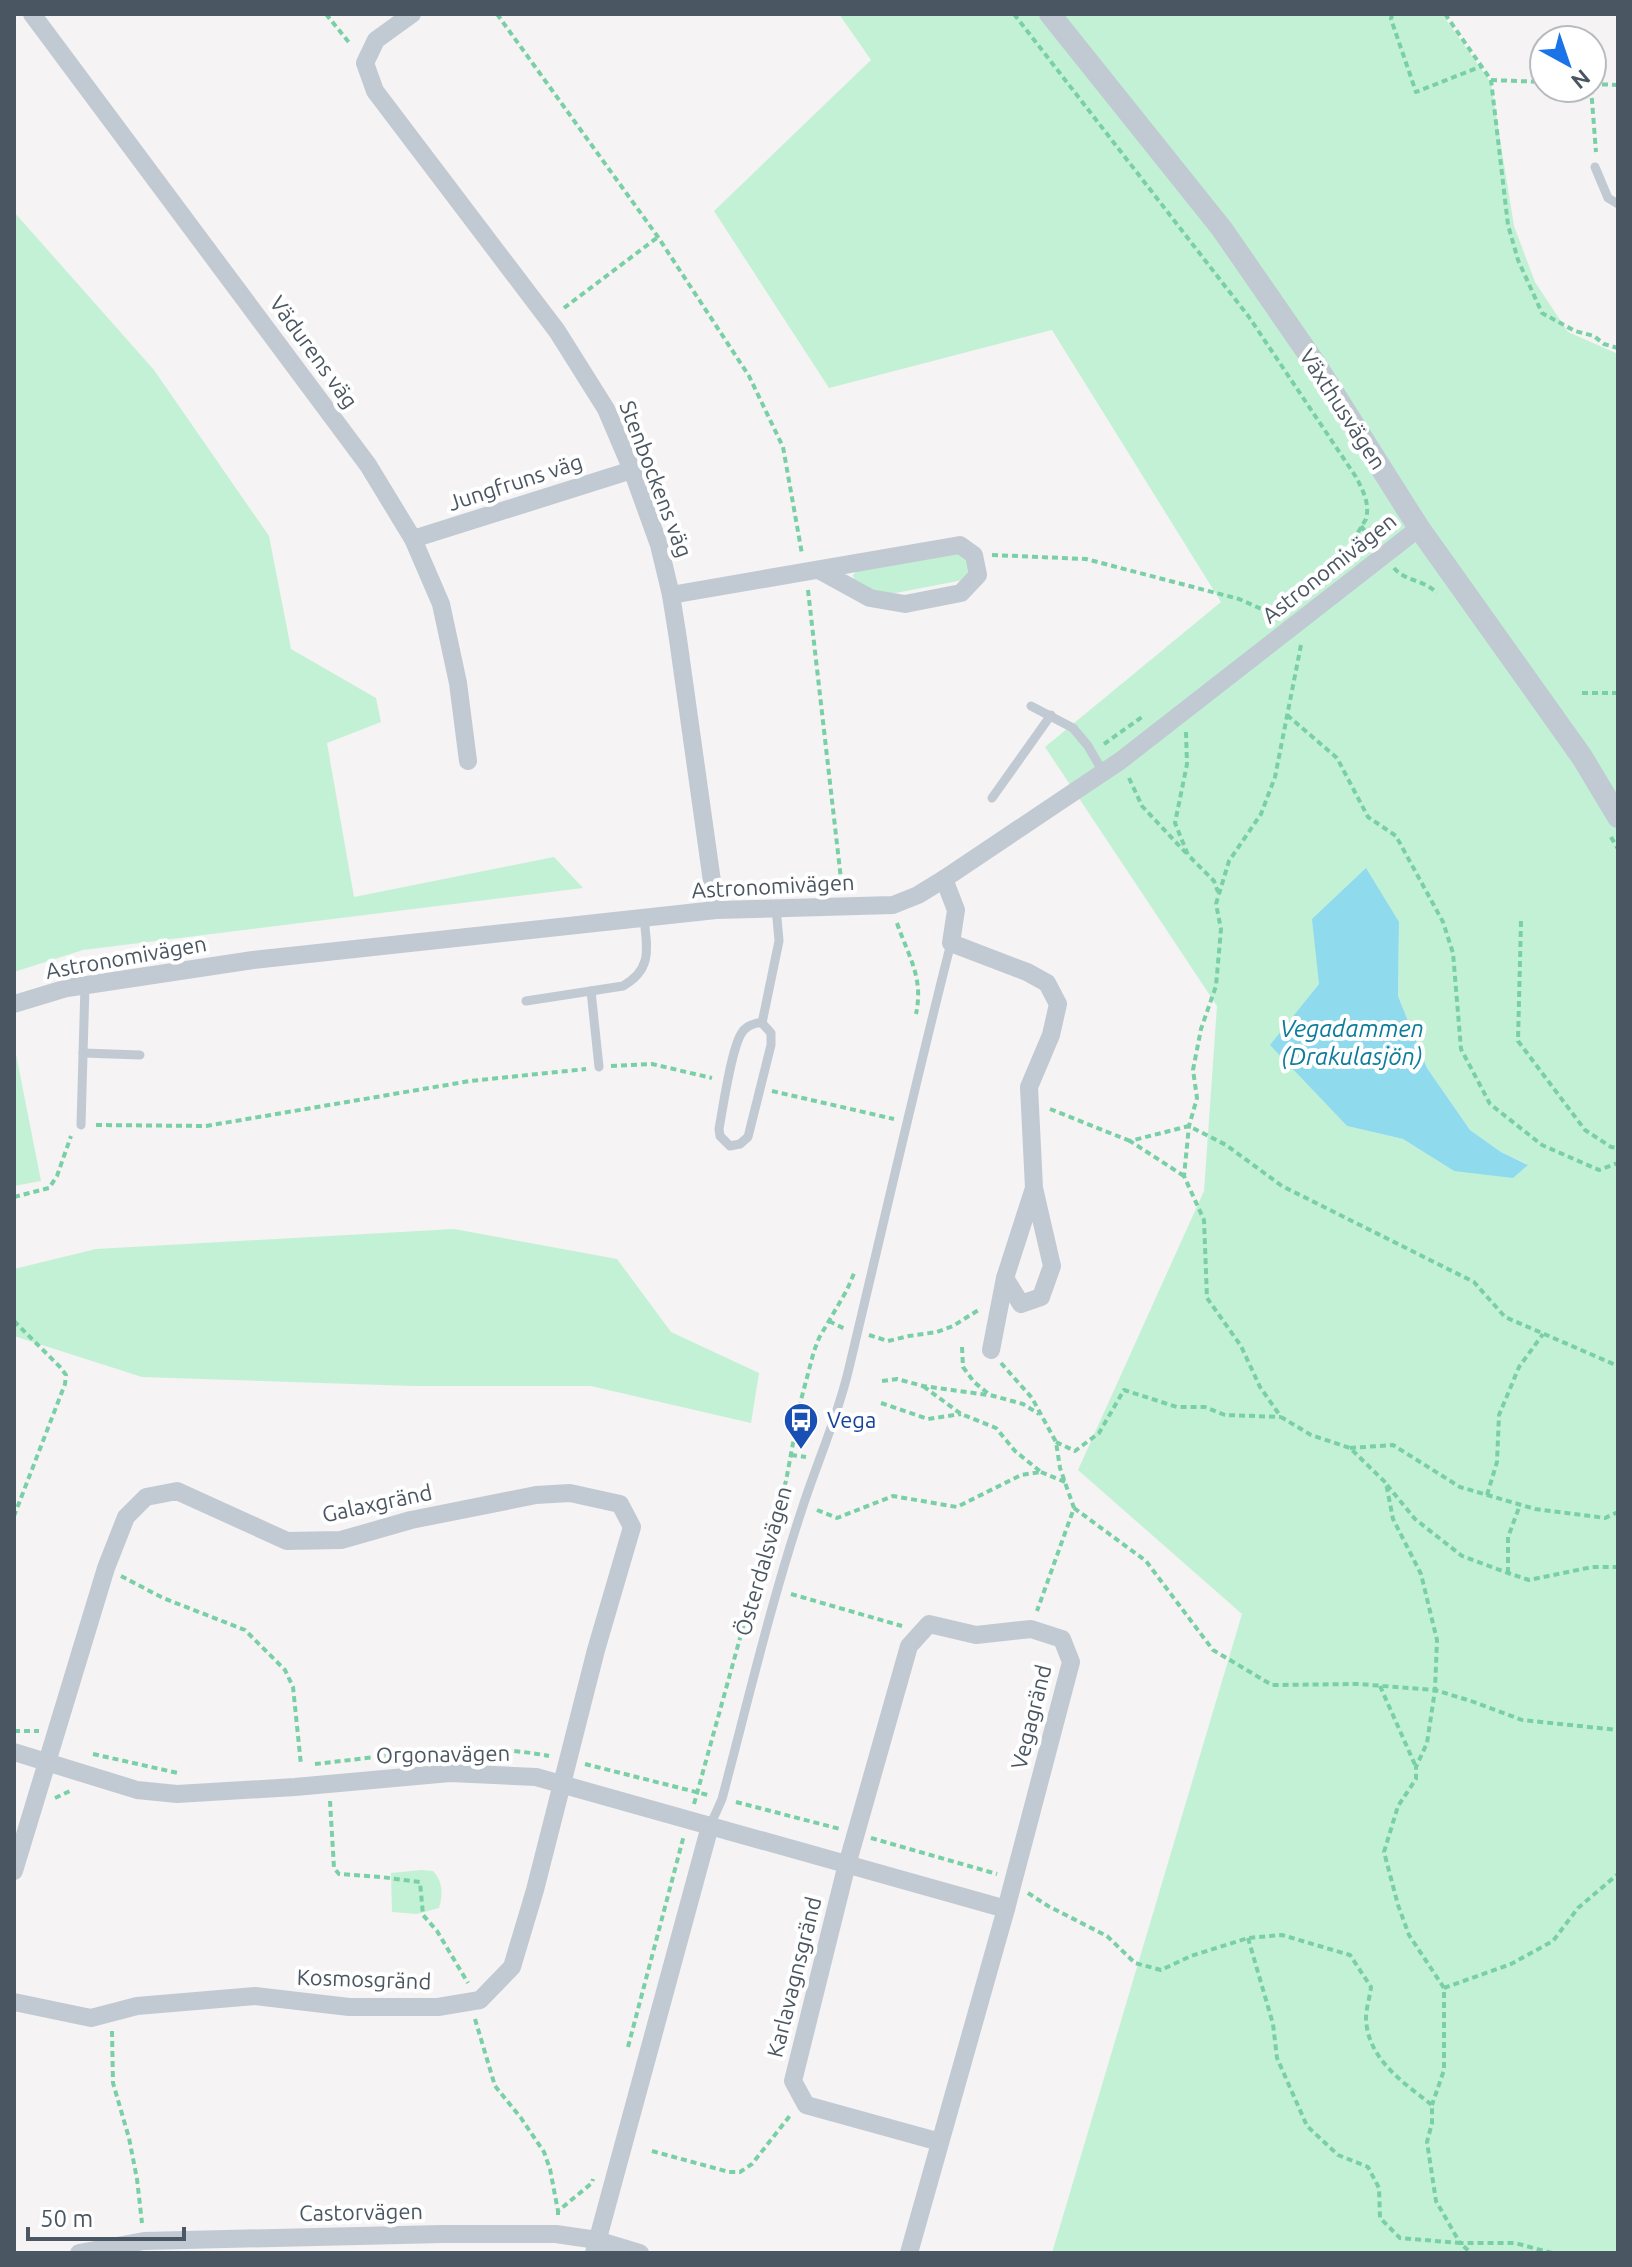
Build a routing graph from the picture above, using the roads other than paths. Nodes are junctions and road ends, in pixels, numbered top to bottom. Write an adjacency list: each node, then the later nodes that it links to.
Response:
1 (32, 14): 8 (street, Vädurens väg)
2 (412, 14): 6 (street, Stenbockens väg)
3 (1050, 14): 7 (street, Växthusvägen)
4 (1595, 167): 5 (lane)
5 (1618, 204)
6 (632, 470): 8 (street, Jungfruns väg); 10 (street, Stenbockens väg)
7 (1419, 528): 14 (street, Astronomivägen); 16 (street, Växthusvägen)
8 (413, 539): 13 (street, Vädurens väg)
9 (812, 572): 9 (street); 10 (street)
10 (671, 595): 19 (street, Stenbockens väg)
11 (1031, 706): 12 (lane)
12 (1051, 715): 14 (lane); 15 (lane)
13 (468, 761)
14 (1103, 772): 17 (street, Astronomivägen)
15 (992, 798)
16 (1618, 817)
17 (944, 879): 18 (street, Astronomivägen); 21 (street, Österdalsvägen)
18 (776, 907): 19 (street, Astronomivägen); 26 (lane)
19 (716, 910): 20 (street, Astronomivägen)
20 (644, 918): 22 (street, Astronomivägen); 23 (lane)
21 (951, 943): 31 (street); 37 (lane, Österdalsvägen)
22 (85, 985): 25 (street, Astronomivägen); 27 (lane)
23 (591, 991): 24 (lane); 29 (lane)
24 (526, 1001)
25 (14, 1004)
26 (762, 1023): 26 (lane)
27 (83, 1053): 28 (lane); 30 (lane)
28 (140, 1055)
29 (599, 1067)
30 (78, 1125)
31 (1034, 1188): 32 (street); 32 (street)
32 (1003, 1285): 33 (street)
33 (991, 1350)
34 (14, 1752): 35 (street, Orgonavägen)
35 (48, 1762): 36 (street, Orgonavägen); 36 (street, Galaxgränd); 39 (street)
36 (561, 1783): 37 (street, Orgonavägen); 41 (street, Kosmosgränd)
37 (710, 1826): 38 (street, Orgonavägen); 44 (street, Österdalsvägen)
38 (847, 1864): 40 (street, Orgonavägen); 40 (street, Vegagränd); 42 (street, Karlavagnsgränd)
39 (14, 1871)
40 (1006, 1909): 42 (street)
41 (14, 2002)
42 (940, 2142): 48 (street)
43 (442, 2234): 44 (street, Castorvägen); 45 (street, Castorvägen); 46 (street)
44 (596, 2247): 47 (street, Castorvägen)
45 (79, 2253)
46 (437, 2253)
47 (640, 2253)
48 (909, 2253)

